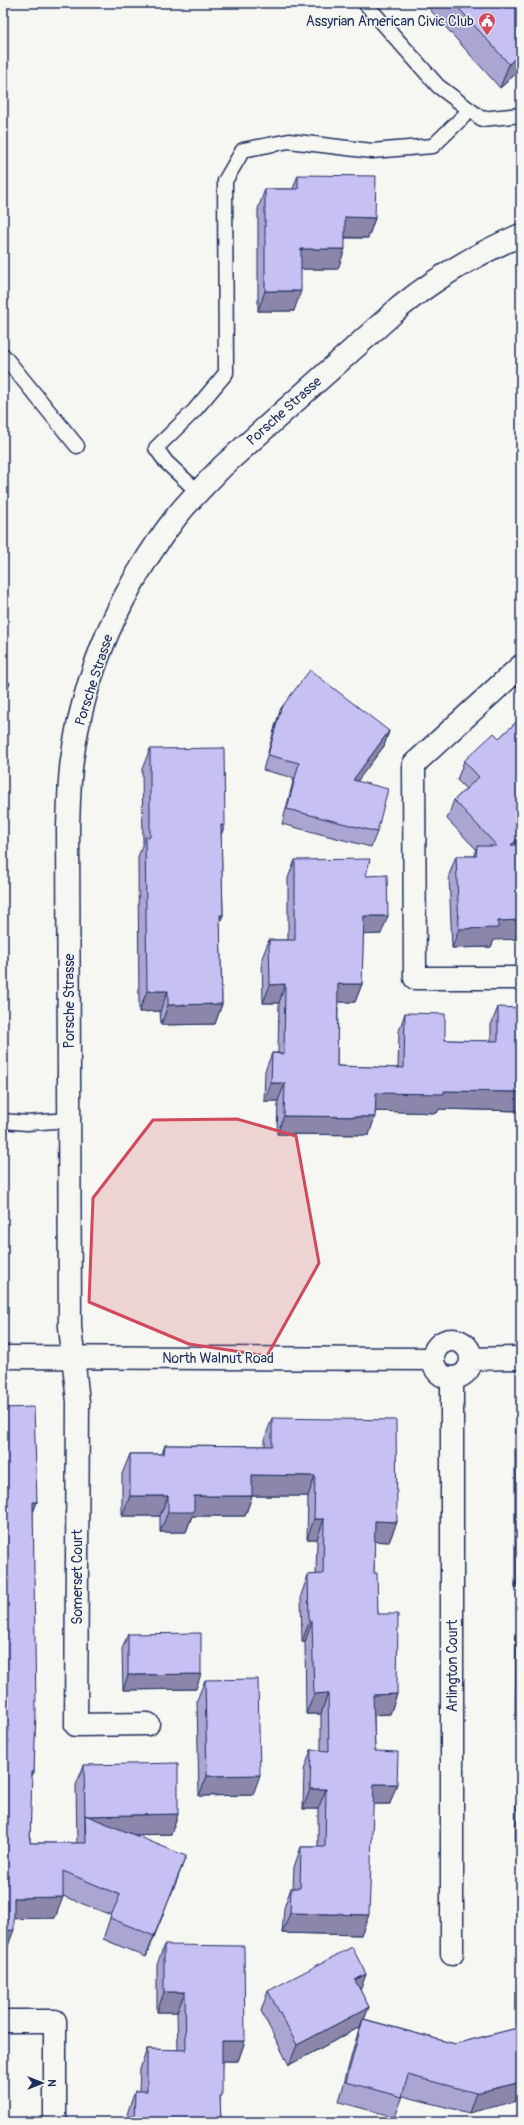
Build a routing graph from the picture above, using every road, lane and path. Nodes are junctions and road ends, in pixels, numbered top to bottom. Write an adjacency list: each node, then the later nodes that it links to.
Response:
1 (365, 3): 2 (lane)
2 (470, 110): 3 (lane); 7 (lane)
3 (521, 115)
4 (521, 235): 7 (street, Porsche Strasse)
5 (3, 355): 6 (lane)
6 (77, 446)
7 (198, 492): 10 (street, Porsche Strasse)
8 (521, 666): 9 (street)
9 (521, 978)
10 (69, 1120): 11 (lane); 13 (street, Porsche Strasse)
11 (3, 1121)
12 (3, 1357): 13 (street, North Walnut Road)
13 (73, 1357): 15 (street, North Walnut Road); 18 (street, Somerset Court)
14 (521, 1358): 16 (street)
15 (433, 1359): 16 (street); 17 (street)
16 (471, 1359): 17 (street)
17 (452, 1378): 19 (street, Arlington Court)
18 (148, 1724)
19 (452, 1954)
20 (3, 2021): 21 (street)
21 (55, 2122)

